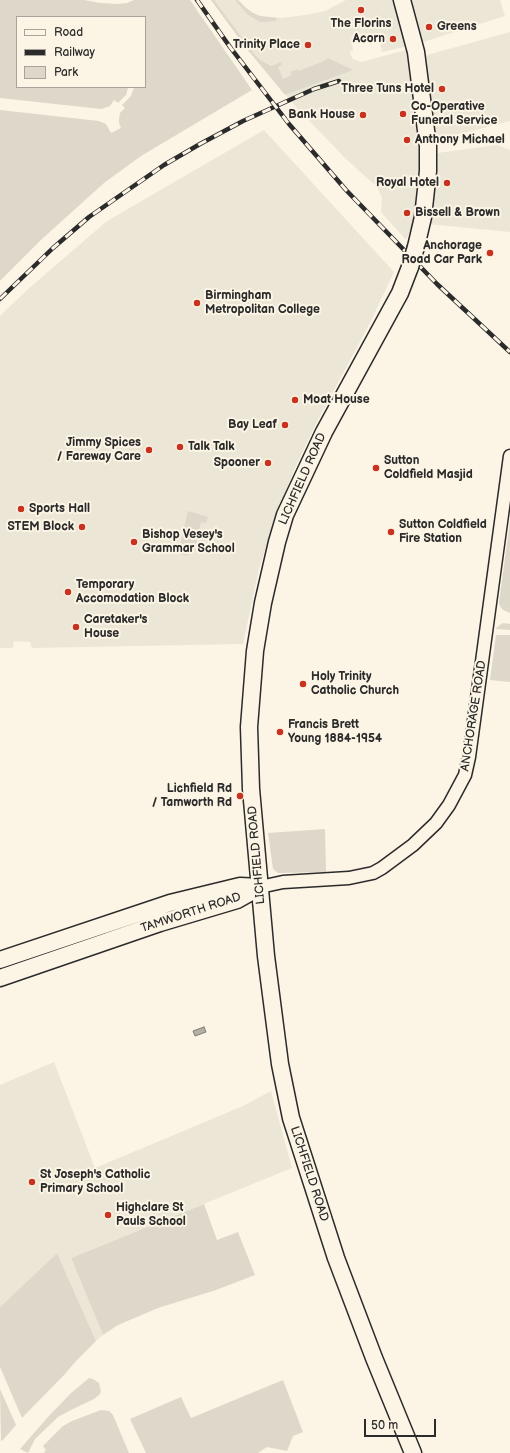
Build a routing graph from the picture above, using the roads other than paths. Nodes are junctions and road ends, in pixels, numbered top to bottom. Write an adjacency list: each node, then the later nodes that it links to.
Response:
1 (402, 0): 3 (main road, LICHFIELD ROAD, bridge)
2 (510, 456): 3 (street, ANCHORAGE ROAD)
3 (260, 887): 4 (main road, TAMWORTH ROAD); 5 (main road, TAMWORTH ROAD); 6 (main road, LICHFIELD ROAD)
4 (0, 960)
5 (0, 978)
6 (413, 1453)

